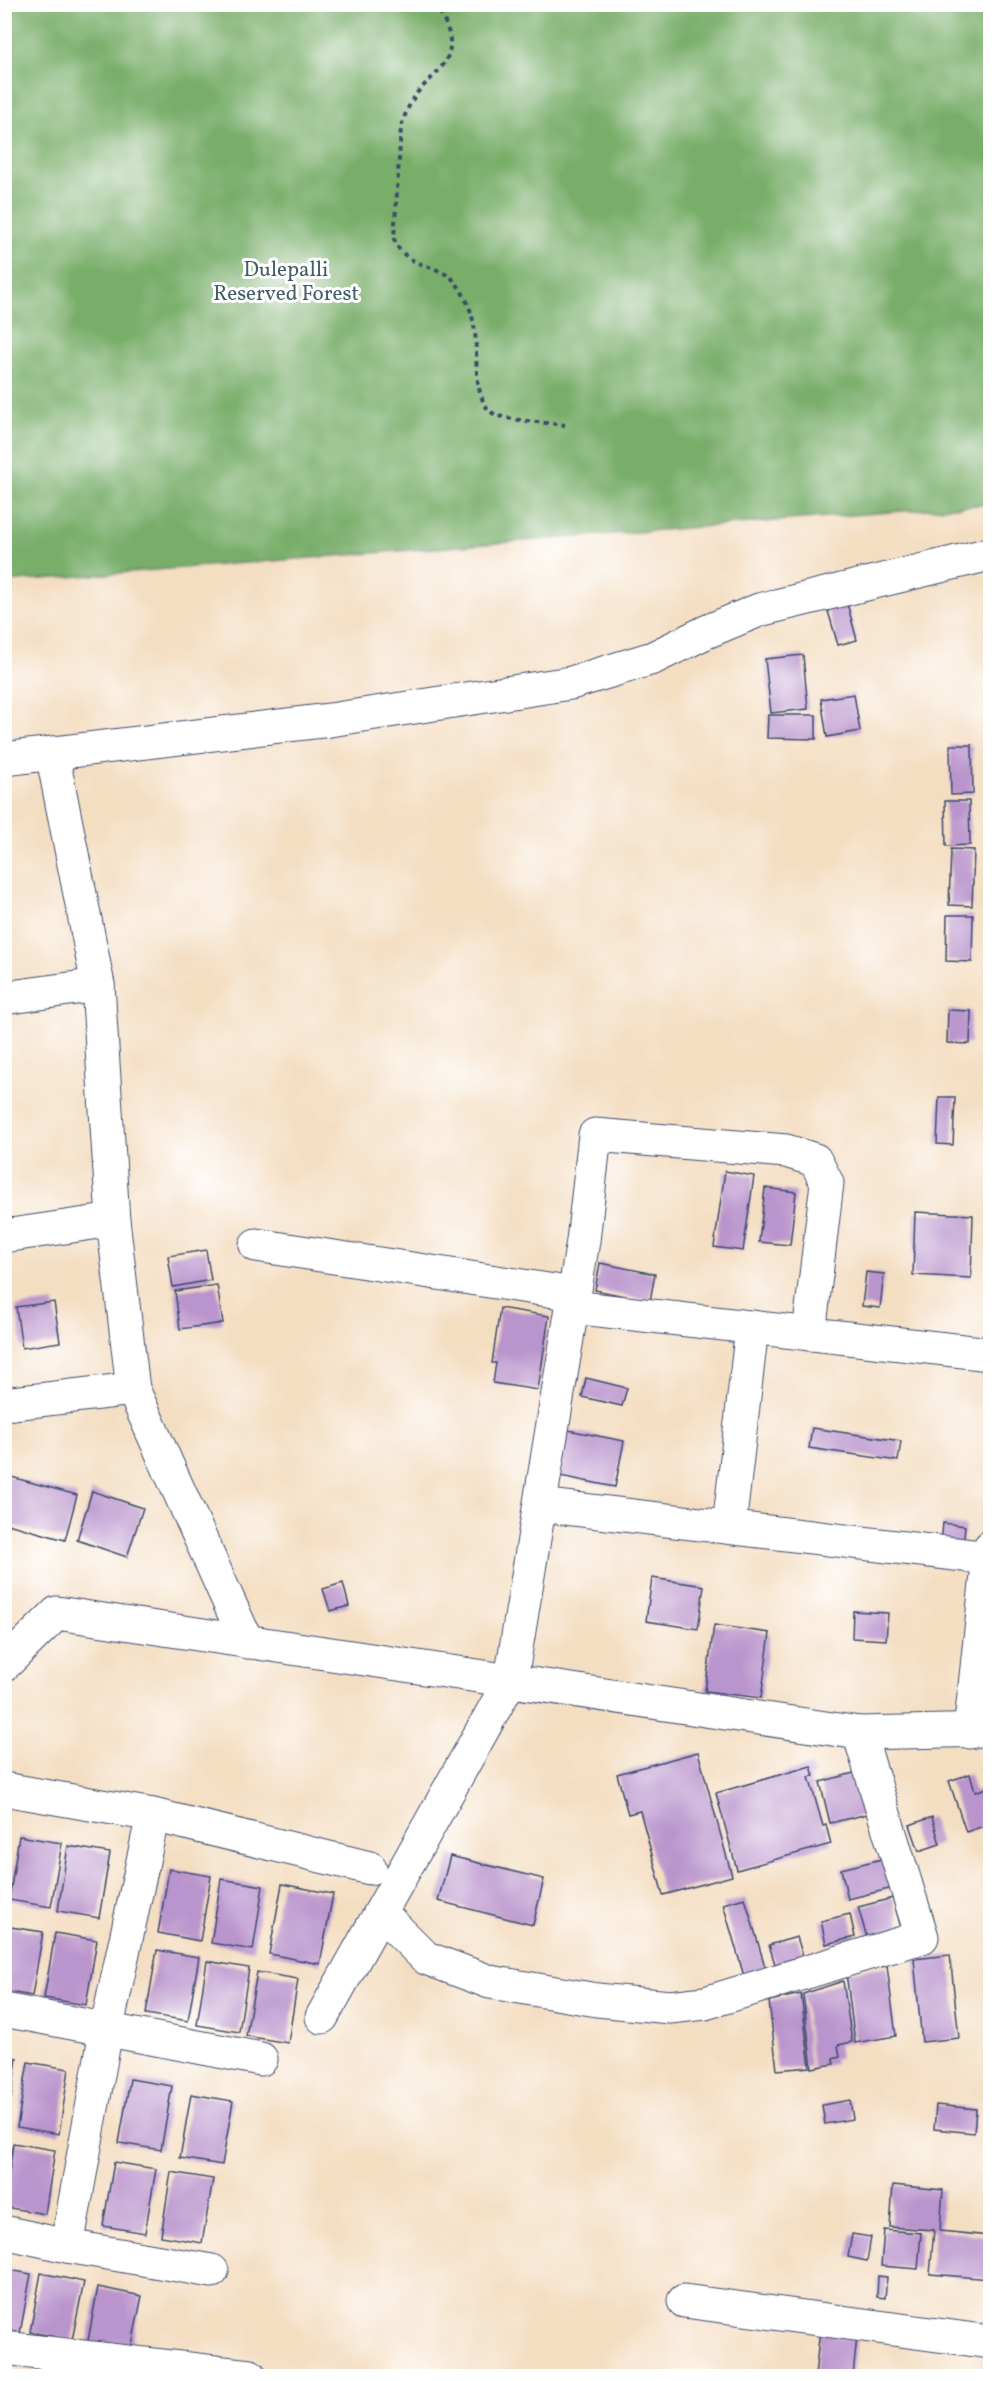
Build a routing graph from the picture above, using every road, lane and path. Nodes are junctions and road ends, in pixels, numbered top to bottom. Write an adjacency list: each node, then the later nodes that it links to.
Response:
1 (437, 4): 2 (path)
2 (565, 425)
3 (990, 554): 4 (street)
4 (52, 753): 5 (street); 6 (street)
5 (4, 759)
6 (98, 985): 7 (street); 8 (street)
7 (8, 995)
8 (113, 1220): 9 (street); 15 (street)
9 (4, 1236)
10 (256, 1245): 11 (street)
11 (573, 1301): 12 (street); 13 (street); 17 (street)
12 (752, 1328): 13 (street); 18 (street)
13 (809, 1334): 14 (street)
14 (990, 1354)
15 (133, 1389): 16 (street); 20 (street)
16 (4, 1404)
17 (540, 1505): 18 (street); 22 (street)
18 (729, 1527): 19 (street)
19 (990, 1553): 23 (street)
20 (247, 1642): 21 (street); 22 (street)
21 (4, 1665)
22 (511, 1680): 24 (street); 28 (street)
23 (980, 1731): 24 (street)
24 (859, 1732): 28 (street)
25 (4, 1789): 26 (street)
26 (153, 1815): 27 (street); 31 (street)
27 (370, 1868)
28 (382, 1914): 30 (street)
29 (4, 2010): 31 (street)
30 (322, 2017)
31 (106, 2031): 32 (street); 34 (street)
32 (261, 2059)
33 (4, 2232): 34 (street)
34 (67, 2246): 35 (street)
35 (212, 2271)
36 (684, 2301): 37 (street)
37 (990, 2342)
38 (4, 2348): 39 (street)
39 (250, 2376)

